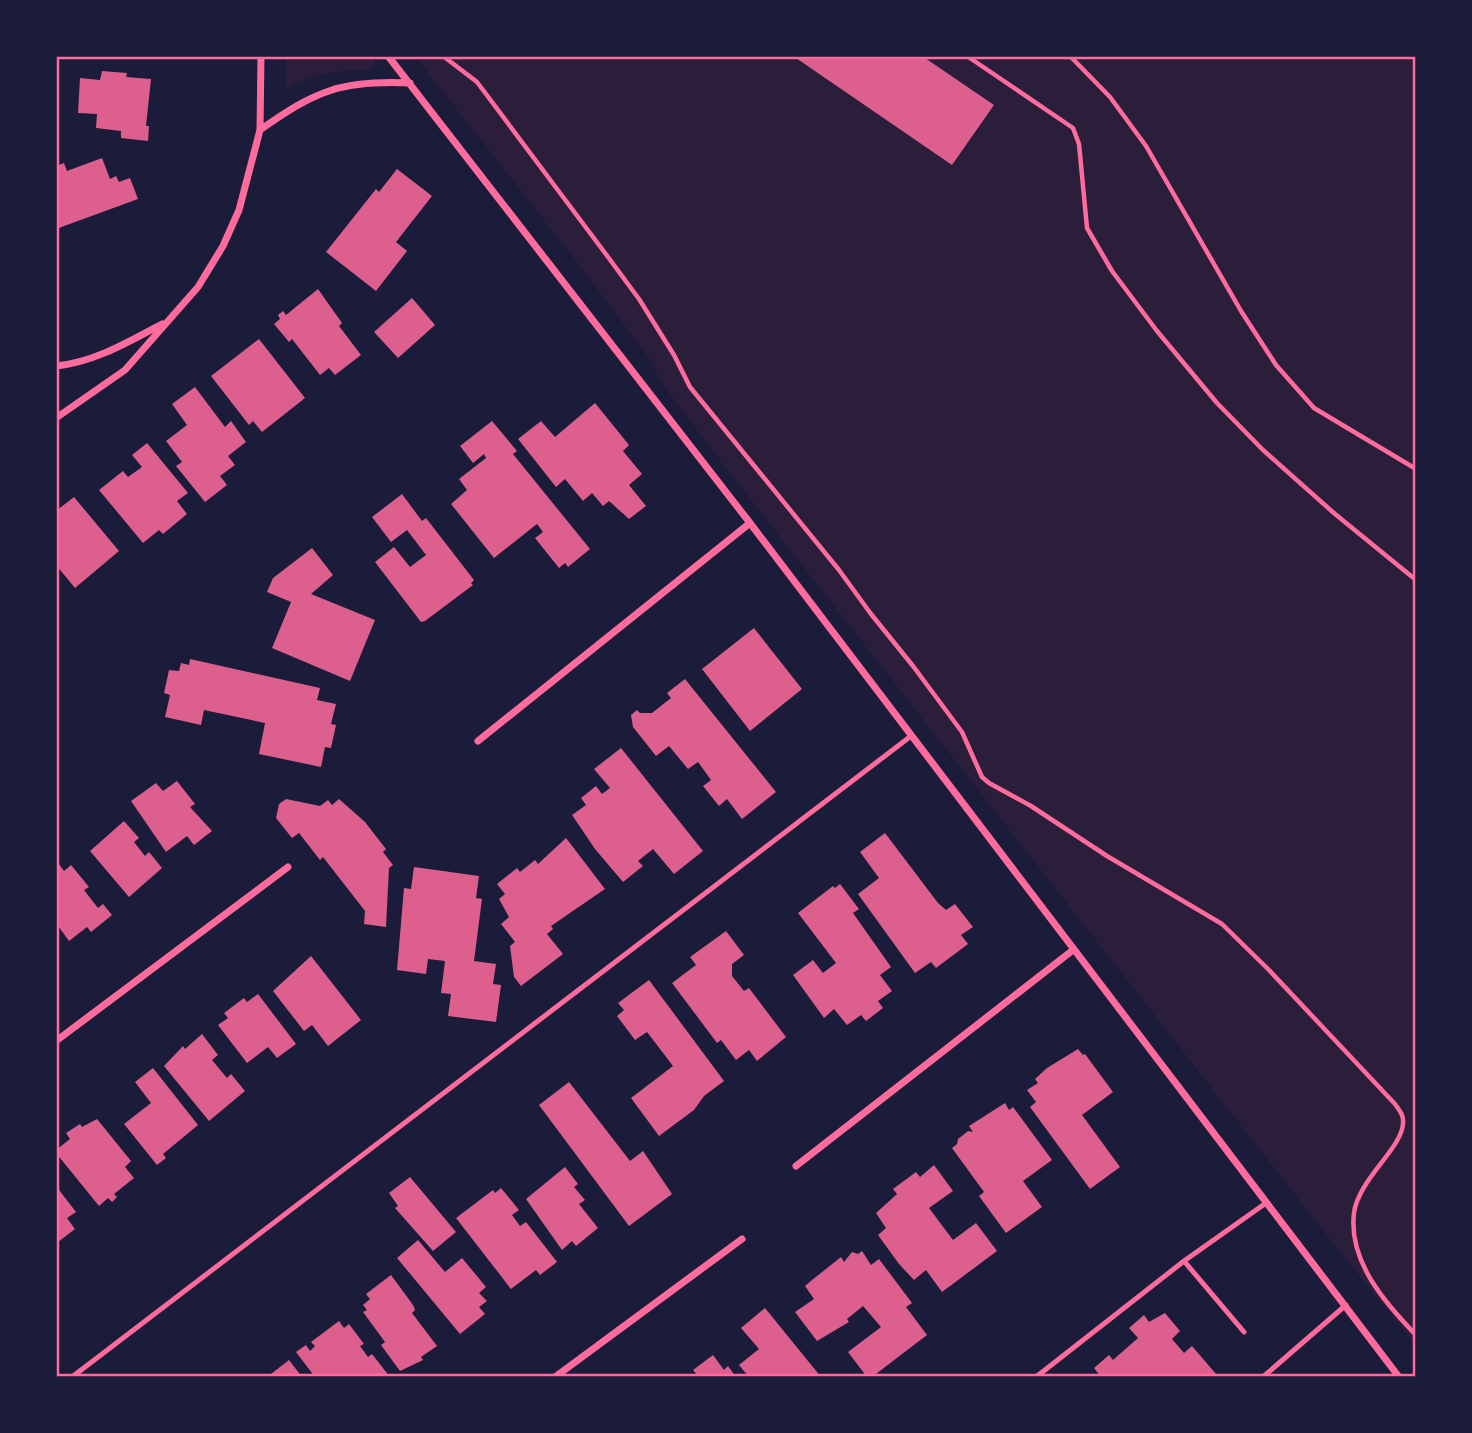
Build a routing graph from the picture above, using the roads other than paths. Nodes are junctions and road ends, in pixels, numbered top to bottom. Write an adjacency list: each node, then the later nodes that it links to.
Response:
1 (261, 56): 4 (street)
2 (388, 56): 3 (street)
3 (410, 83): 4 (street); 8 (street)
4 (260, 130): 5 (street)
5 (168, 320): 6 (street); 7 (street)
6 (56, 366)
7 (56, 418)
8 (750, 523): 9 (street); 10 (street)
9 (911, 736): 12 (street); 21 (lane)
10 (478, 741)
11 (288, 867): 13 (street)
12 (1073, 950): 14 (street); 15 (street)
13 (56, 1041)
14 (796, 1166)
15 (1266, 1203): 17 (lane); 18 (street)
16 (742, 1239): 22 (street)
17 (1184, 1261): 19 (lane); 23 (lane)
18 (1346, 1305): 20 (street); 24 (lane)
19 (1244, 1332)
20 (1395, 1376)
21 (72, 1377)
22 (555, 1377)
23 (1036, 1377)
24 (1263, 1377)

